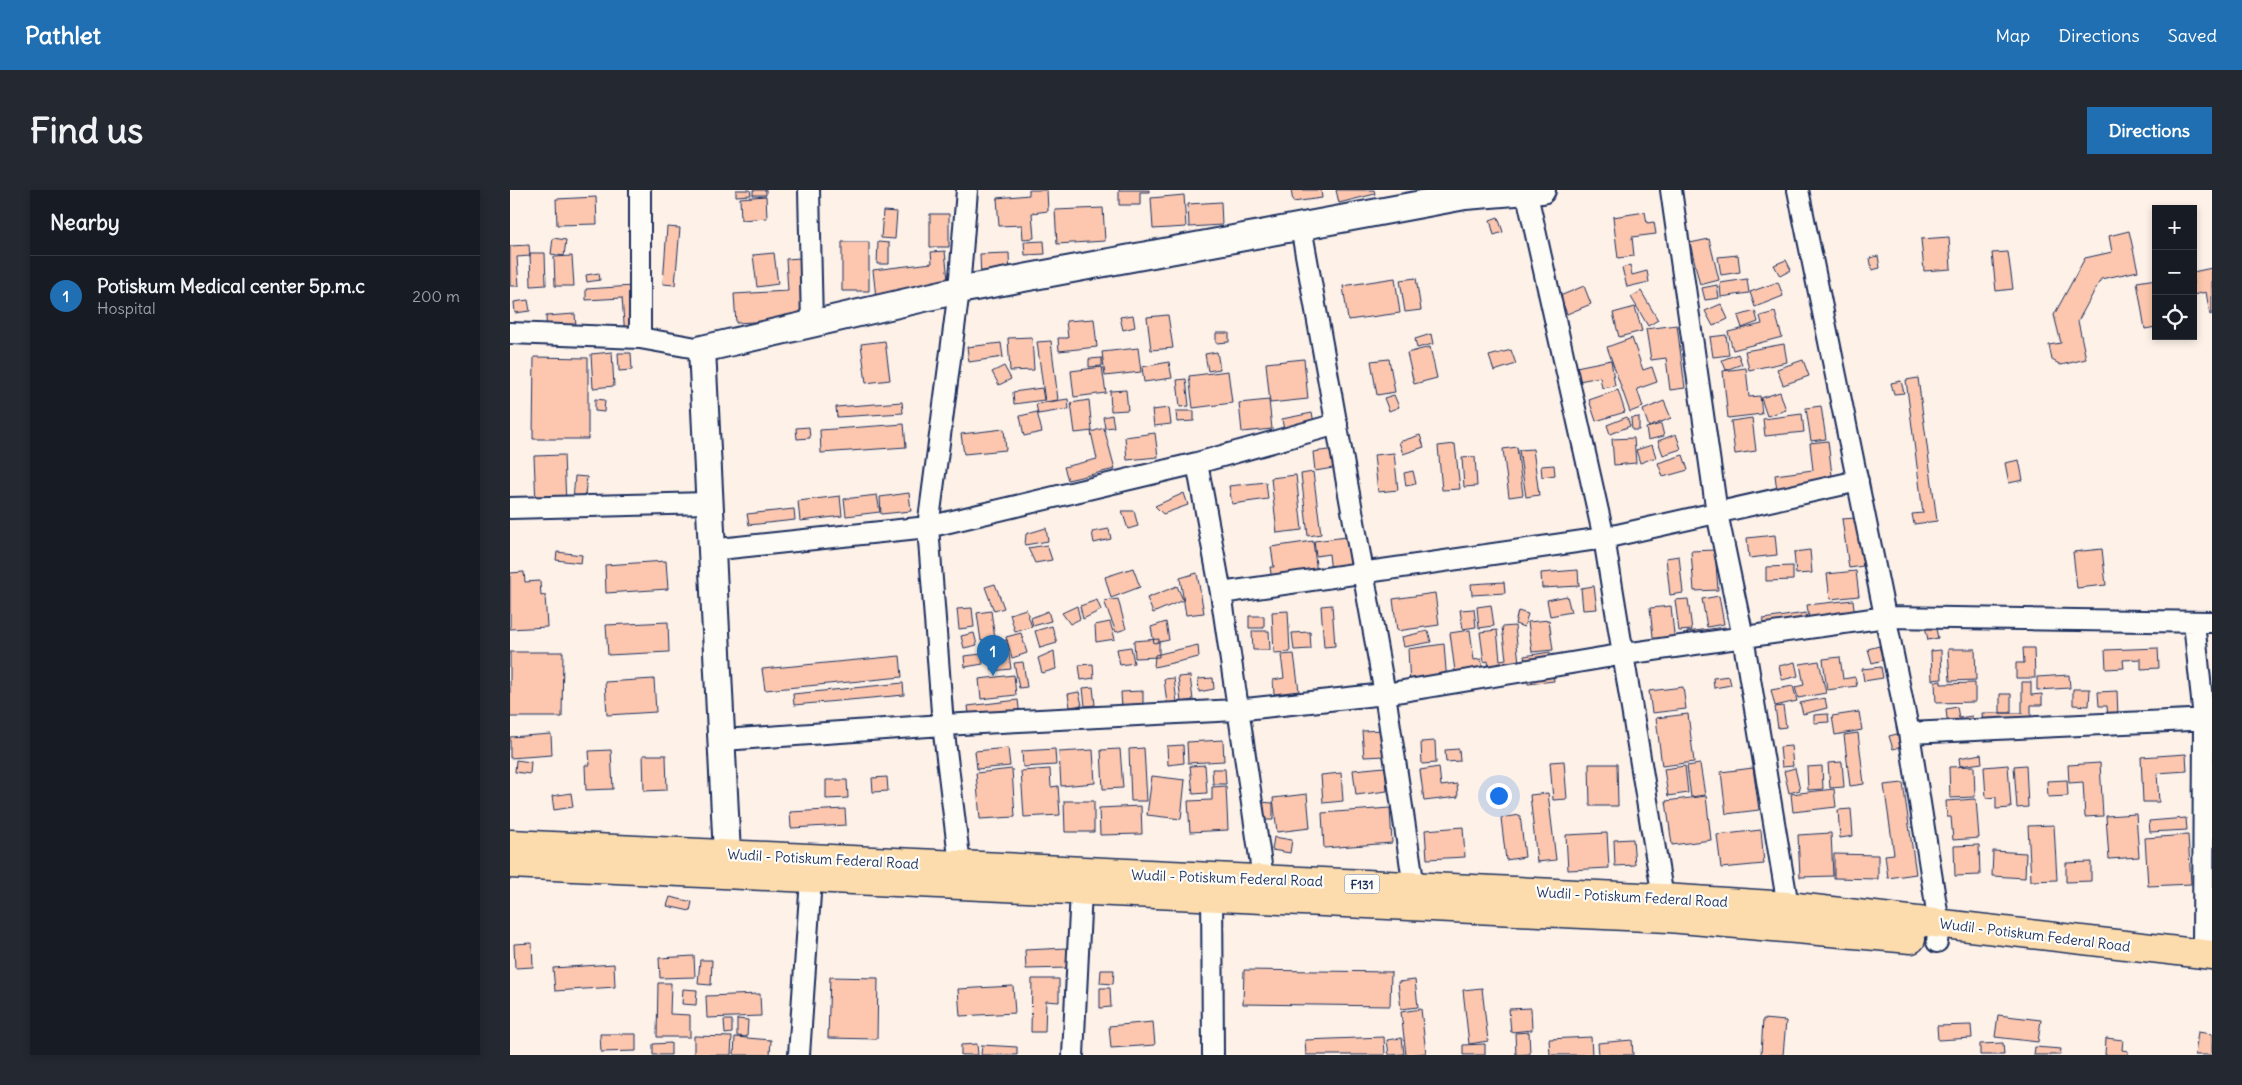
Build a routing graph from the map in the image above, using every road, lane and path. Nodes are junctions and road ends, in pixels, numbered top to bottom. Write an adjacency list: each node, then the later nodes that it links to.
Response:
1 (640, 190): 13 (street)
2 (809, 190): 11 (street)
3 (967, 190): 10 (street)
4 (1526, 190): 5 (street); 8 (street); 22 (street)
5 (1542, 190)
6 (1671, 190): 20 (street)
7 (1798, 190): 17 (street)
8 (1464, 193): 9 (street)
9 (1300, 227): 10 (street); 15 (street)
10 (959, 290): 11 (street); 21 (street)
11 (812, 324): 14 (street)
12 (510, 333): 13 (street)
13 (640, 338): 14 (street)
14 (702, 349): 18 (street)
15 (1337, 424): 16 (street); 24 (street)
16 (1197, 463): 21 (street); 25 (street)
17 (1858, 481): 20 (street); 26 (street)
18 (708, 503): 19 (street); 23 (street)
19 (510, 508)
20 (1717, 513): 22 (street); 28 (street)
21 (928, 527): 23 (street); 33 (street)
22 (1604, 538): 24 (street); 29 (street)
23 (710, 550): 35 (street)
24 (1364, 572): 25 (street); 30 (street)
25 (1220, 592): 31 (street)
26 (1886, 617): 27 (street); 28 (street); 34 (street)
27 (2203, 622): 32 (street)
28 (1742, 637): 29 (street); 46 (street)
29 (1625, 654): 30 (street); 45 (street)
30 (1385, 694): 31 (street); 42 (street)
31 (1236, 710): 33 (street); 40 (street)
32 (2208, 719): 34 (street); 48 (street)
33 (943, 725): 35 (street); 39 (street)
34 (1909, 733): 47 (street)
35 (723, 740): 37 (street)
36 (510, 844): 37 (main road, Wudil - Potiskum Federal Road / F131)
37 (727, 854): 39 (main road, Wudil - Potiskum Federal Road / F131)
38 (510, 864): 41 (main road, Wudil - Potiskum Federal Road / F131)
39 (960, 866): 43 (main road, Wudil - Potiskum Federal Road / F131)
40 (1263, 878): 42 (main road, Wudil - Potiskum Federal Road / F131); 43 (main road, Wudil - Potiskum Federal Road / F131)
41 (811, 879): 44 (main road, Wudil - Potiskum Federal Road / F131); 49 (street)
42 (1414, 887): 45 (main road, Wudil - Potiskum Federal Road / F131)
43 (1212, 888): 44 (main road, Wudil - Potiskum Federal Road / F131); 47 (main road, Wudil - Potiskum Federal Road / F131); 51 (street)
44 (1081, 891): 50 (street)
45 (1663, 898): 46 (main road, Wudil - Potiskum Federal Road / F131)
46 (1788, 906): 47 (main road, Wudil - Potiskum Federal Road / F131)
47 (1938, 933): 48 (main road, Wudil - Potiskum Federal Road / F131)
48 (2209, 961)
49 (799, 1055)
50 (1073, 1055)
51 (1213, 1055)

